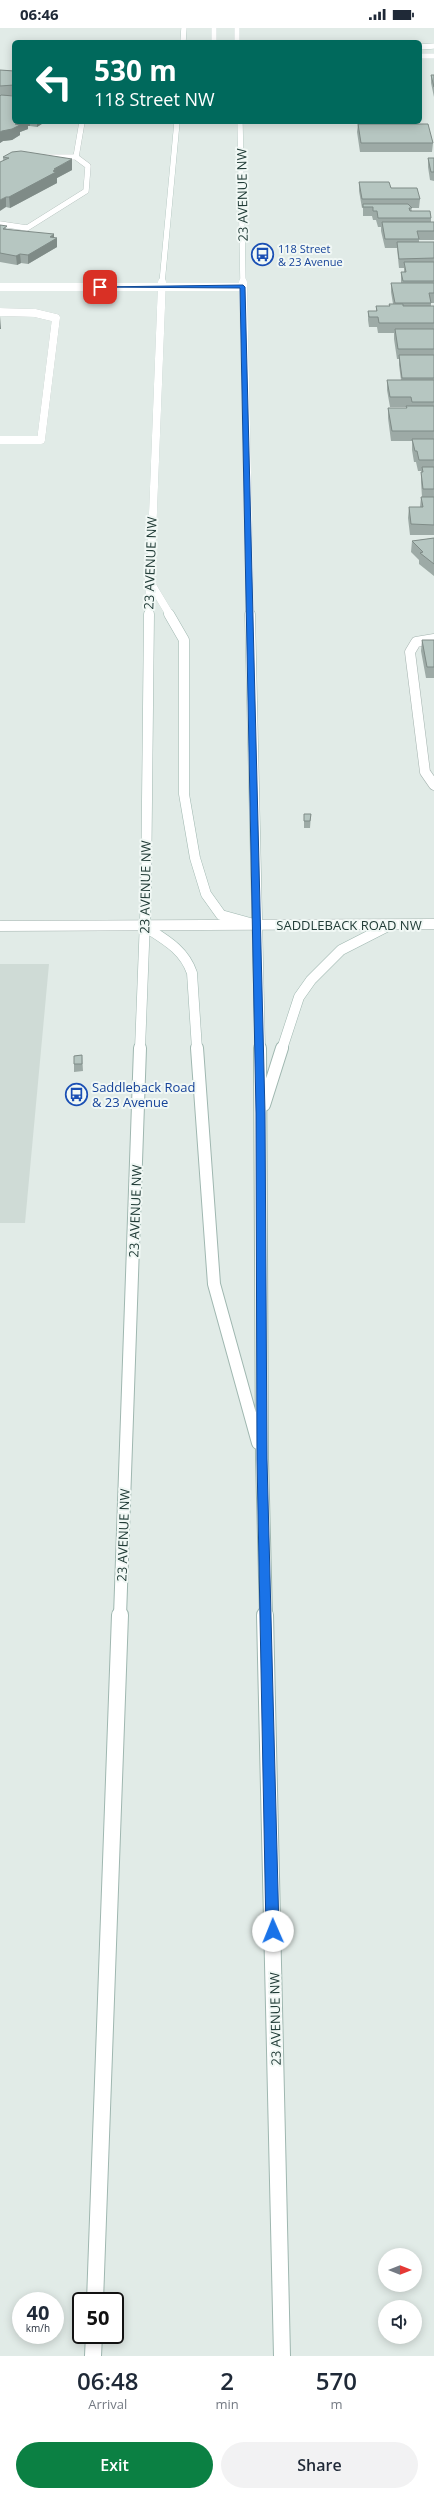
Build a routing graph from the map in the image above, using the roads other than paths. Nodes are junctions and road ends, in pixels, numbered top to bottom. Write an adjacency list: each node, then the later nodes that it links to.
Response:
1 (184, 28): 4 (main road)
2 (214, 28): 5 (main road)
3 (237, 28): 6 (main road)
4 (183, 40)
5 (214, 40)
6 (237, 40)
7 (434, 46): 8 (main road)
8 (422, 47)
9 (422, 56): 10 (main road)
10 (434, 56)
11 (82, 124): 17 (main road)
12 (177, 124): 20 (main road, 23 AVENUE NW)
13 (240, 124): 15 (main road, 23 AVENUE NW)
14 (247, 124): 15 (main road)
15 (241, 148): 21 (main road, 23 AVENUE NW)
16 (30, 157): 17 (main road)
17 (76, 157): 18 (main road)
18 (0, 224)
19 (0, 287): 20 (main road)
20 (162, 287): 21 (main road); 24 (main road, 23 AVENUE NW)
21 (243, 287): 28 (main road, 23 AVENUE NW)
22 (0, 312): 23 (main road)
23 (0, 440)
24 (149, 579): 28 (main road); 31 (main road, 23 AVENUE NW)
25 (434, 638): 26 (main road)
26 (434, 784)
27 (434, 924): 29 (main road, SADDLEBACK ROAD NW)
28 (256, 925): 29 (main road, SADDLEBACK ROAD NW); 31 (main road, SADDLEBACK ROAD NW); 32 (main road, 23 AVENUE NW)
29 (390, 925): 32 (main road)
30 (0, 926): 31 (main road, SADDLEBACK ROAD NW)
31 (144, 926): 33 (main road); 34 (main road, 23 AVENUE NW)
32 (261, 1113): 33 (main road, 23 AVENUE NW)
33 (262, 1459): 37 (main road, 23 AVENUE NW)
34 (96, 2292)
35 (94, 2344): 36 (main road)
36 (94, 2356)
37 (282, 2356)

